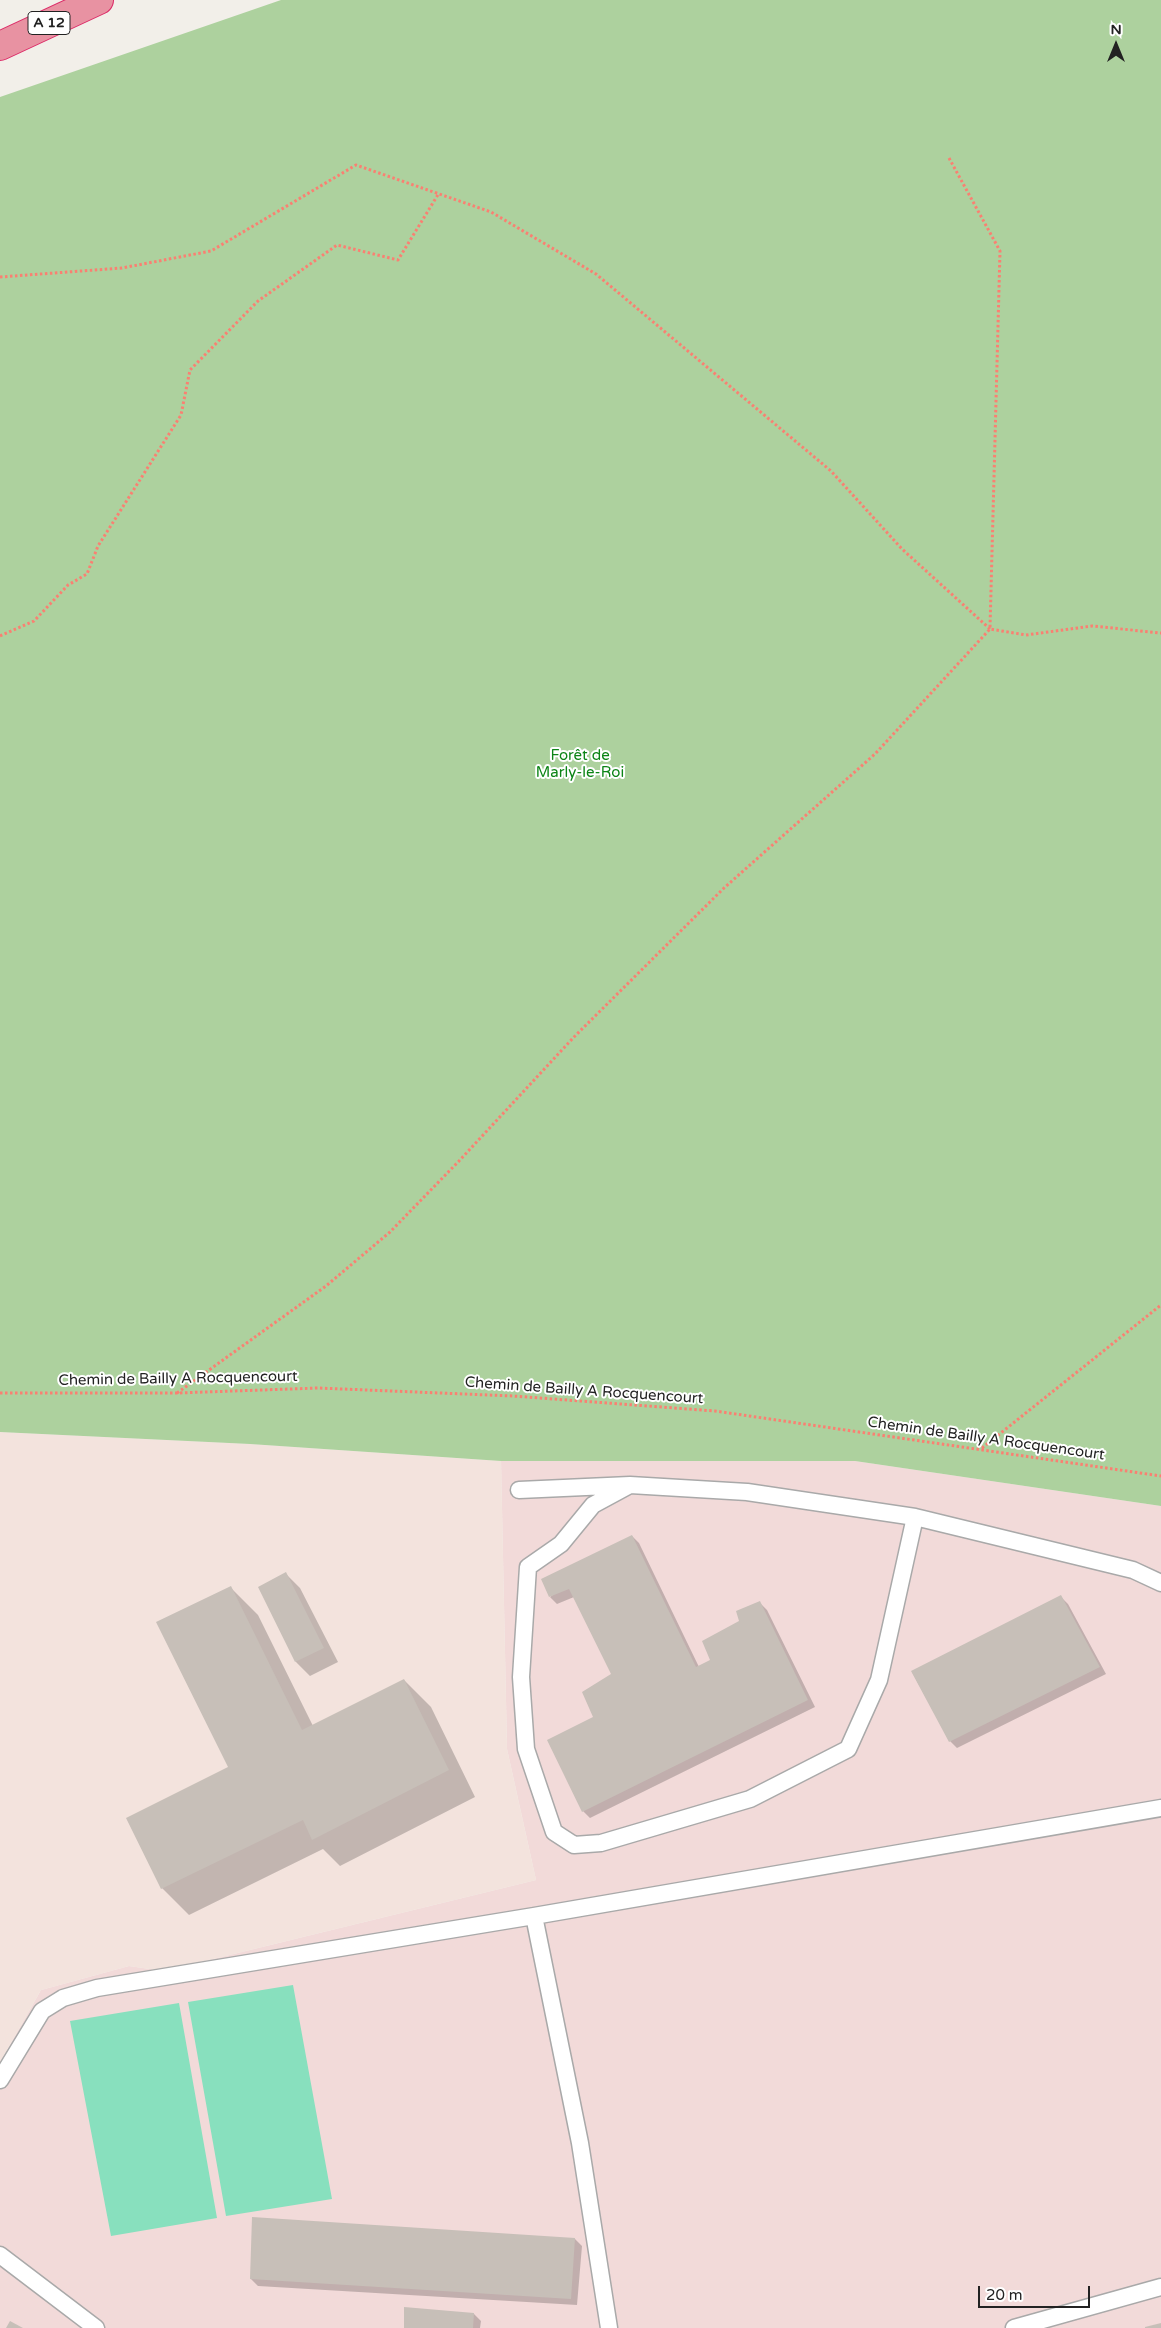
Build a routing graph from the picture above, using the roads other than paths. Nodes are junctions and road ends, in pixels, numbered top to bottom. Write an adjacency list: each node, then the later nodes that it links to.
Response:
1 (99, 0): 2 (highway, A 12)
2 (0, 46)
3 (630, 1485): 4 (lane); 5 (lane); 5 (lane)
4 (519, 1490)
5 (915, 1517): 6 (lane)
6 (1161, 1583)
7 (1161, 1808): 8 (lane)
8 (534, 1916): 9 (lane); 13 (lane)
9 (0, 2080)
10 (0, 2255): 12 (lane)
11 (1161, 2287): 14 (lane)
12 (96, 2328)
13 (609, 2328)
14 (1014, 2328)

